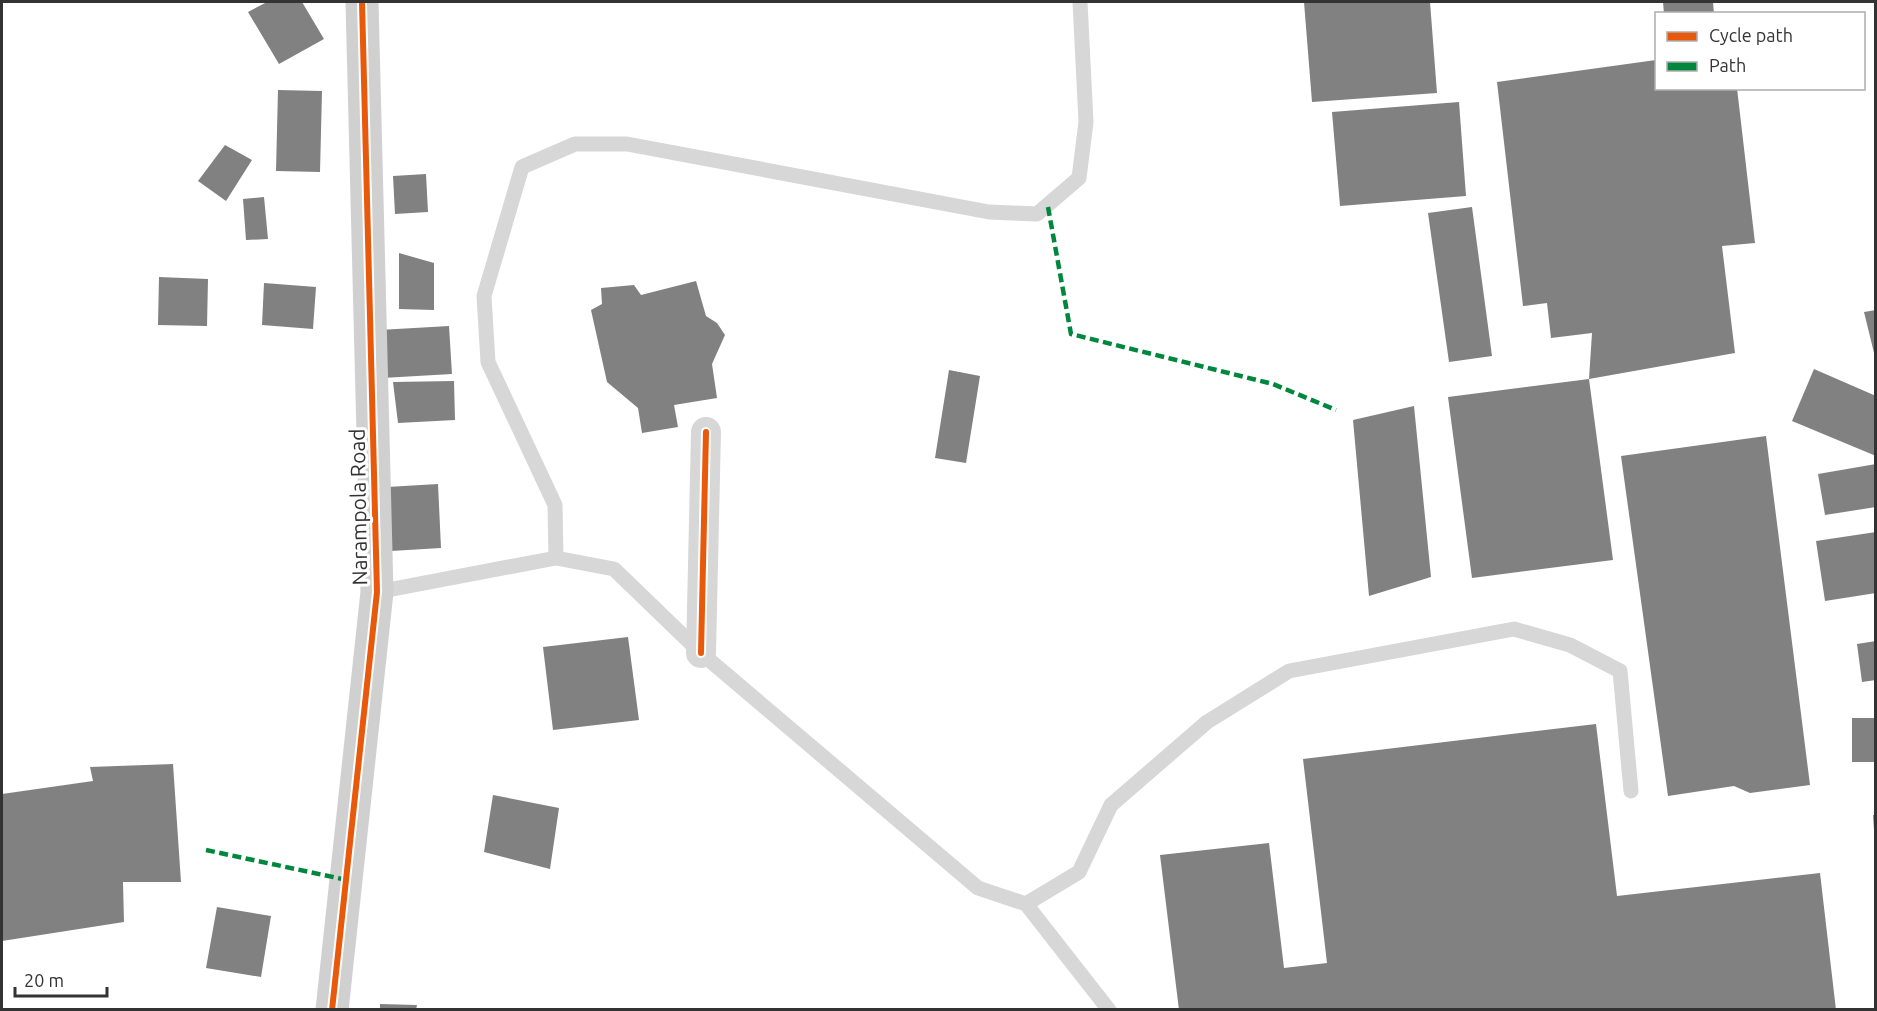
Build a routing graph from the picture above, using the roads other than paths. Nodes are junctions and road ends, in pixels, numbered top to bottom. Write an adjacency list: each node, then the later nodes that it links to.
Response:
1 (362, 2): 5 (street, Narampola Road)
2 (1080, 2): 4 (lane)
3 (706, 432): 6 (street)
4 (556, 558): 5 (lane); 6 (lane)
5 (377, 592): 9 (street, Narampola Road)
6 (700, 653): 8 (lane)
7 (1631, 791): 8 (lane)
8 (1026, 904): 10 (lane)
9 (333, 1010)
10 (1109, 1010)

